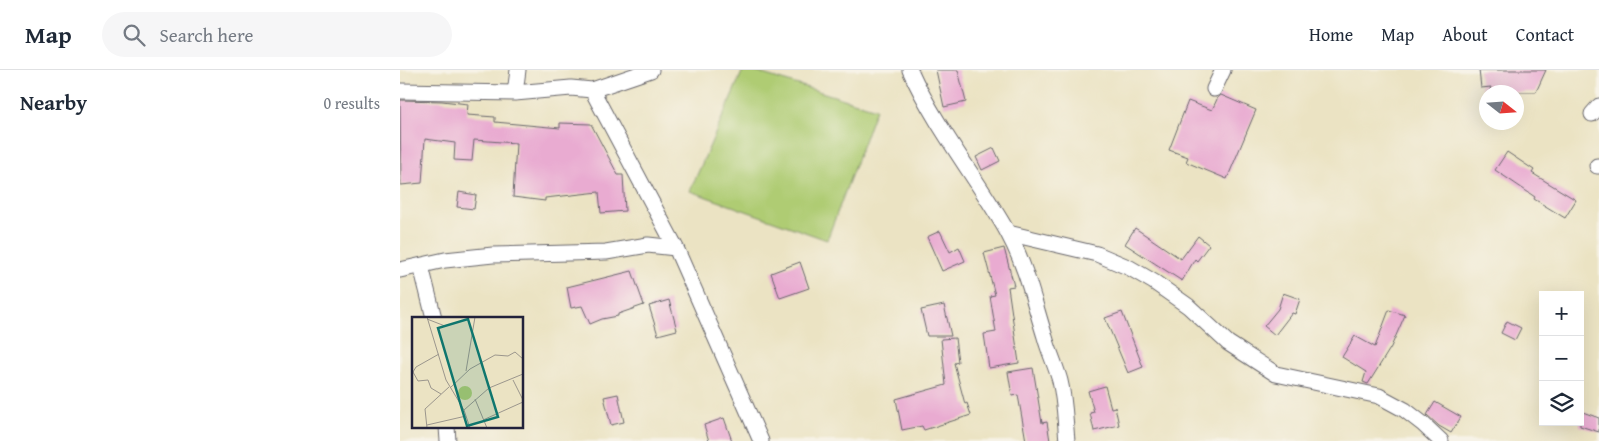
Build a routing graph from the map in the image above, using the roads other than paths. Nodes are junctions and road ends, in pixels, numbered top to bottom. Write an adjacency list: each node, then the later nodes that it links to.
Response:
1 (518, 70): 8 (street)
2 (651, 70): 6 (street)
3 (910, 70): 9 (street)
4 (1223, 70): 5 (street)
5 (1214, 89)
6 (592, 90): 8 (street); 10 (street)
7 (400, 91): 8 (street)
8 (515, 92)
9 (1008, 233): 19 (street); 20 (street)
10 (676, 248): 11 (street); 18 (street)
11 (445, 260): 12 (street); 14 (street)
12 (421, 266): 13 (street); 14 (street)
13 (400, 270)
14 (427, 289): 15 (street)
15 (434, 317)
16 (448, 428): 17 (street)
17 (448, 441)
18 (762, 441)
19 (1067, 441)
20 (1441, 441)

